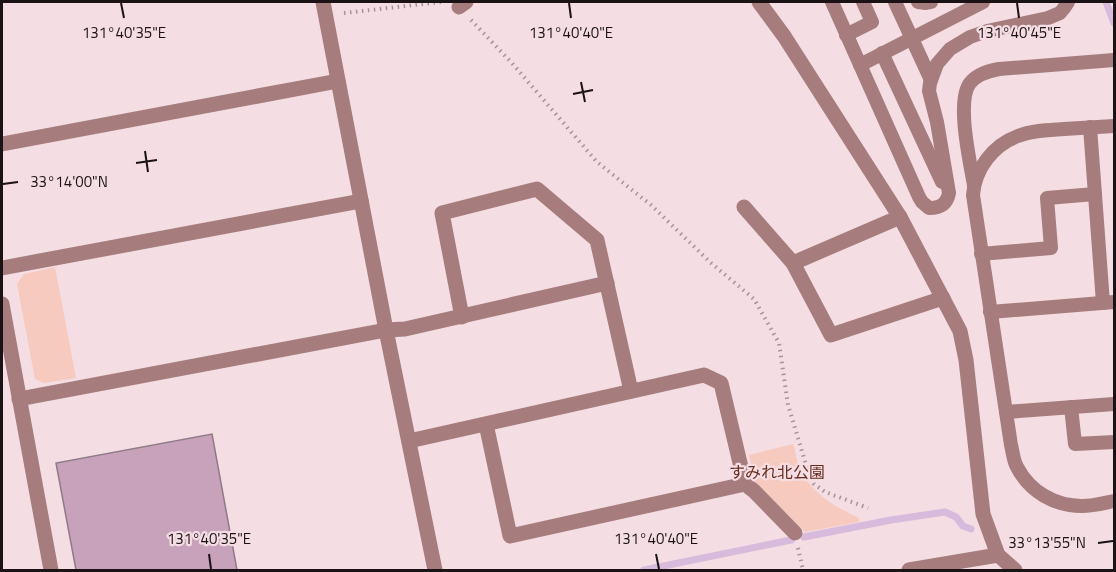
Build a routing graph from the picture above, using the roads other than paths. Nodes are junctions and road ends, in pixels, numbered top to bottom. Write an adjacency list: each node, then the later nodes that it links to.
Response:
1 (759, 2): 25 (street)
2 (832, 2): 10 (lane)
3 (863, 2): 10 (lane)
4 (896, 2): 11 (lane)
5 (918, 2): 6 (lane)
6 (931, 2)
7 (983, 2): 11 (lane)
8 (1068, 2): 15 (lane)
9 (324, 8): 16 (street)
10 (846, 34): 14 (lane)
11 (912, 38): 12 (lane); 15 (lane)
12 (882, 53): 14 (lane); 22 (lane)
13 (1114, 60): 20 (lane)
14 (860, 65): 22 (lane)
15 (931, 80): 22 (lane)
16 (338, 81): 19 (street); 23 (street)
17 (1114, 126): 18 (lane)
18 (1090, 127): 20 (lane); 21 (lane)
19 (2, 144)
20 (974, 185): 26 (lane)
21 (1095, 194): 26 (lane); 31 (lane)
22 (949, 196)
23 (361, 201): 28 (street); 35 (street)
24 (744, 207): 27 (street)
25 (900, 217): 27 (street); 30 (street)
26 (981, 254): 33 (lane)
27 (793, 263): 30 (street)
28 (2, 268)
29 (607, 283): 34 (street); 34 (street); 36 (street)
30 (943, 298): 47 (street)
31 (1109, 302): 33 (lane)
32 (2, 304): 37 (street)
33 (990, 312): 40 (lane)
34 (462, 316): 35 (street)
35 (386, 330): 37 (street); 42 (street)
36 (631, 392): 41 (street); 44 (street)
37 (19, 399): 48 (street)
38 (1114, 404): 39 (lane)
39 (1071, 407): 40 (lane); 43 (lane)
40 (1006, 412): 45 (lane)
41 (486, 424): 42 (street); 44 (street)
42 (409, 441): 49 (street)
43 (1114, 442)
44 (746, 484): 46 (street)
45 (1114, 501)
46 (795, 533)
47 (998, 555): 50 (street); 51 (street)
48 (51, 570)
49 (435, 570)
50 (909, 570)
51 (1015, 570)

